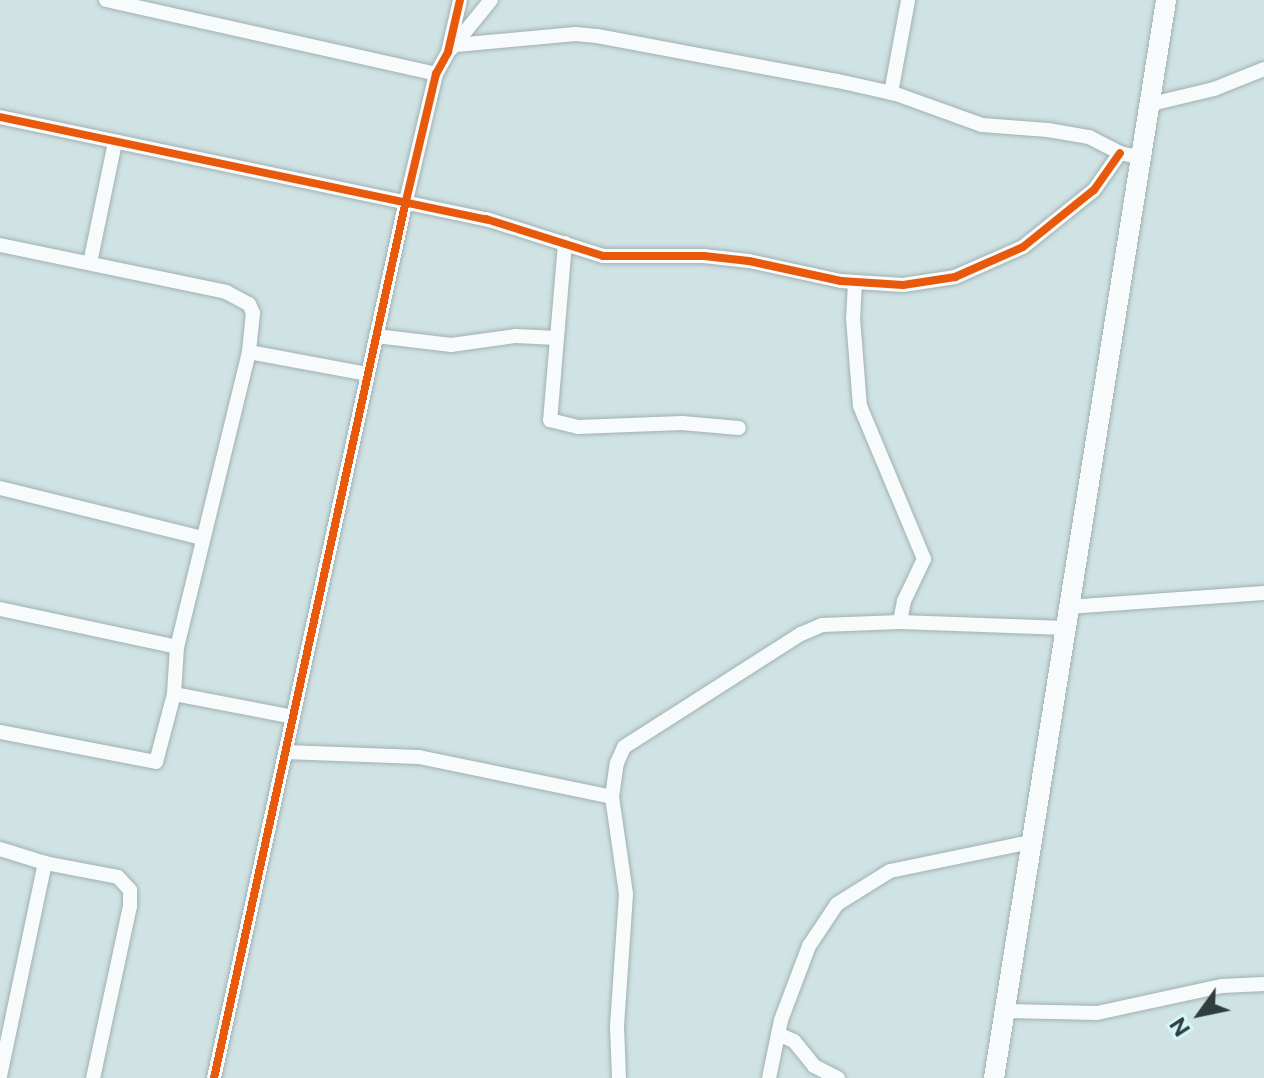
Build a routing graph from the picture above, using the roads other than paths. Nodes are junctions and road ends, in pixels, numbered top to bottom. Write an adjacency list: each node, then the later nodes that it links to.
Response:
1 (106, 0): 8 (street)
2 (460, 0): 6 (street)
3 (491, 0): 6 (street)
4 (908, 0): 9 (street)
5 (1166, 0): 10 (street)
6 (452, 48): 8 (street); 9 (street)
7 (1264, 69): 10 (street)
8 (436, 74): 14 (street)
9 (891, 93): 13 (street)
10 (1147, 105): 13 (street)
11 (0, 117): 12 (street)
12 (115, 142): 14 (street); 17 (street)
13 (1129, 155): 18 (street); 27 (street)
14 (405, 205): 15 (street); 19 (street)
15 (565, 243): 18 (street); 20 (street)
16 (0, 245): 17 (street)
17 (90, 263): 21 (street)
18 (855, 282): 29 (street)
19 (376, 336): 20 (street); 22 (street)
20 (557, 338): 23 (street)
21 (249, 352): 22 (street); 25 (street)
22 (368, 374): 33 (street)
23 (739, 428)
24 (0, 488): 25 (street)
25 (202, 538): 31 (street)
26 (1264, 593): 27 (street)
27 (1068, 607): 30 (street)
28 (0, 609): 31 (street)
29 (900, 622): 30 (street); 36 (street)
30 (1065, 628): 37 (street)
31 (177, 647): 32 (street)
32 (174, 694): 33 (street); 34 (street)
33 (293, 717): 35 (street)
34 (0, 734)
35 (285, 752): 36 (street); 45 (street)
36 (612, 797): 46 (street)
37 (1032, 847): 41 (street); 42 (street)
38 (0, 849): 39 (street)
39 (45, 863): 43 (street); 44 (street)
40 (1264, 984): 41 (street)
41 (1007, 1011): 49 (street)
42 (778, 1034): 47 (street); 48 (street)
43 (0, 1076)
44 (93, 1078)
45 (214, 1078)
46 (619, 1078)
47 (769, 1078)
48 (838, 1078)
49 (994, 1078)

